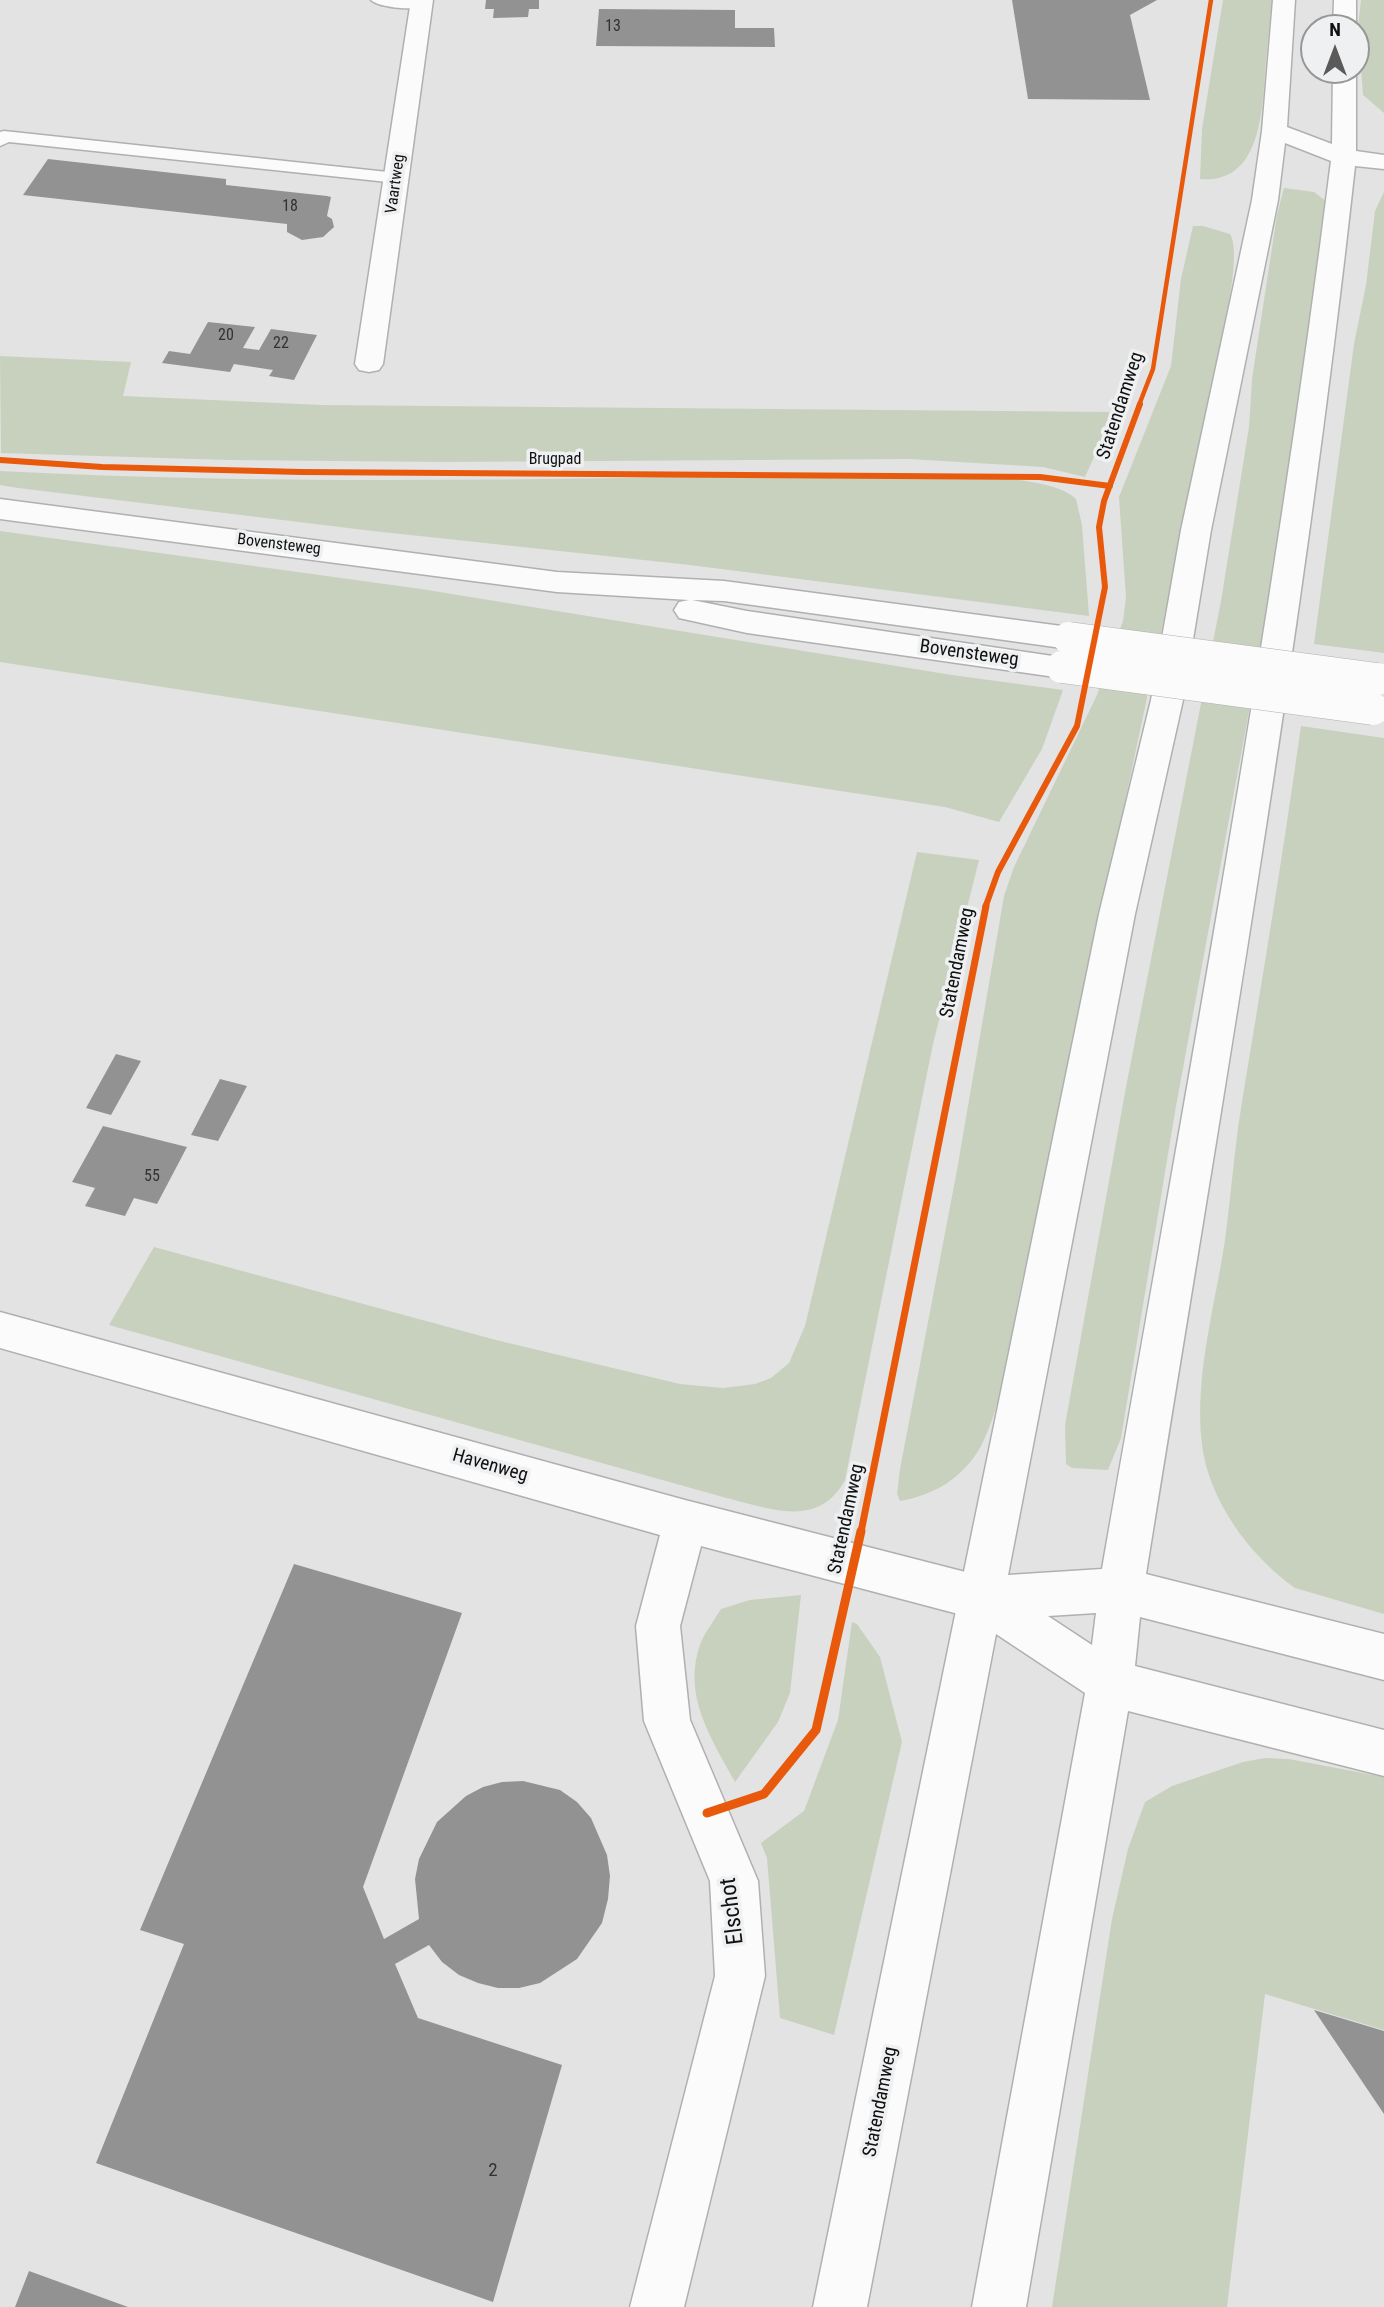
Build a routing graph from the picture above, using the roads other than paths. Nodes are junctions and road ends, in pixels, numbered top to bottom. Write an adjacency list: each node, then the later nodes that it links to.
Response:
1 (379, 0): 3 (lane, Vaartweg)
2 (1284, 0): 6 (main road, Statendamweg)
3 (422, 2): 11 (main road, Vaartweg)
4 (1345, 84): 5 (main road)
5 (1345, 130): 6 (main road); 7 (main road); 9 (main road)
6 (1274, 131): 9 (main road); 18 (main road, Statendamweg)
7 (1371, 133)
8 (0, 141): 11 (lane)
9 (1344, 157): 10 (main road); 17 (main road)
10 (1384, 162)
11 (397, 178): 12 (main road, Vaartweg)
12 (369, 364)
13 (0, 509): 14 (main road, Bovensteweg, bridge)
14 (1380, 694)
15 (0, 1330): 16 (main road, Havenweg)
16 (685, 1521): 18 (main road, Havenweg); 22 (main road, Elschot)
17 (1121, 1590): 18 (main road); 19 (main road); 20 (main road)
18 (981, 1598): 20 (main road); 23 (main road, Statendamweg)
19 (1384, 1657)
20 (1110, 1683): 21 (main road); 24 (main road)
21 (1384, 1753)
22 (657, 2307)
23 (840, 2307)
24 (999, 2307)

